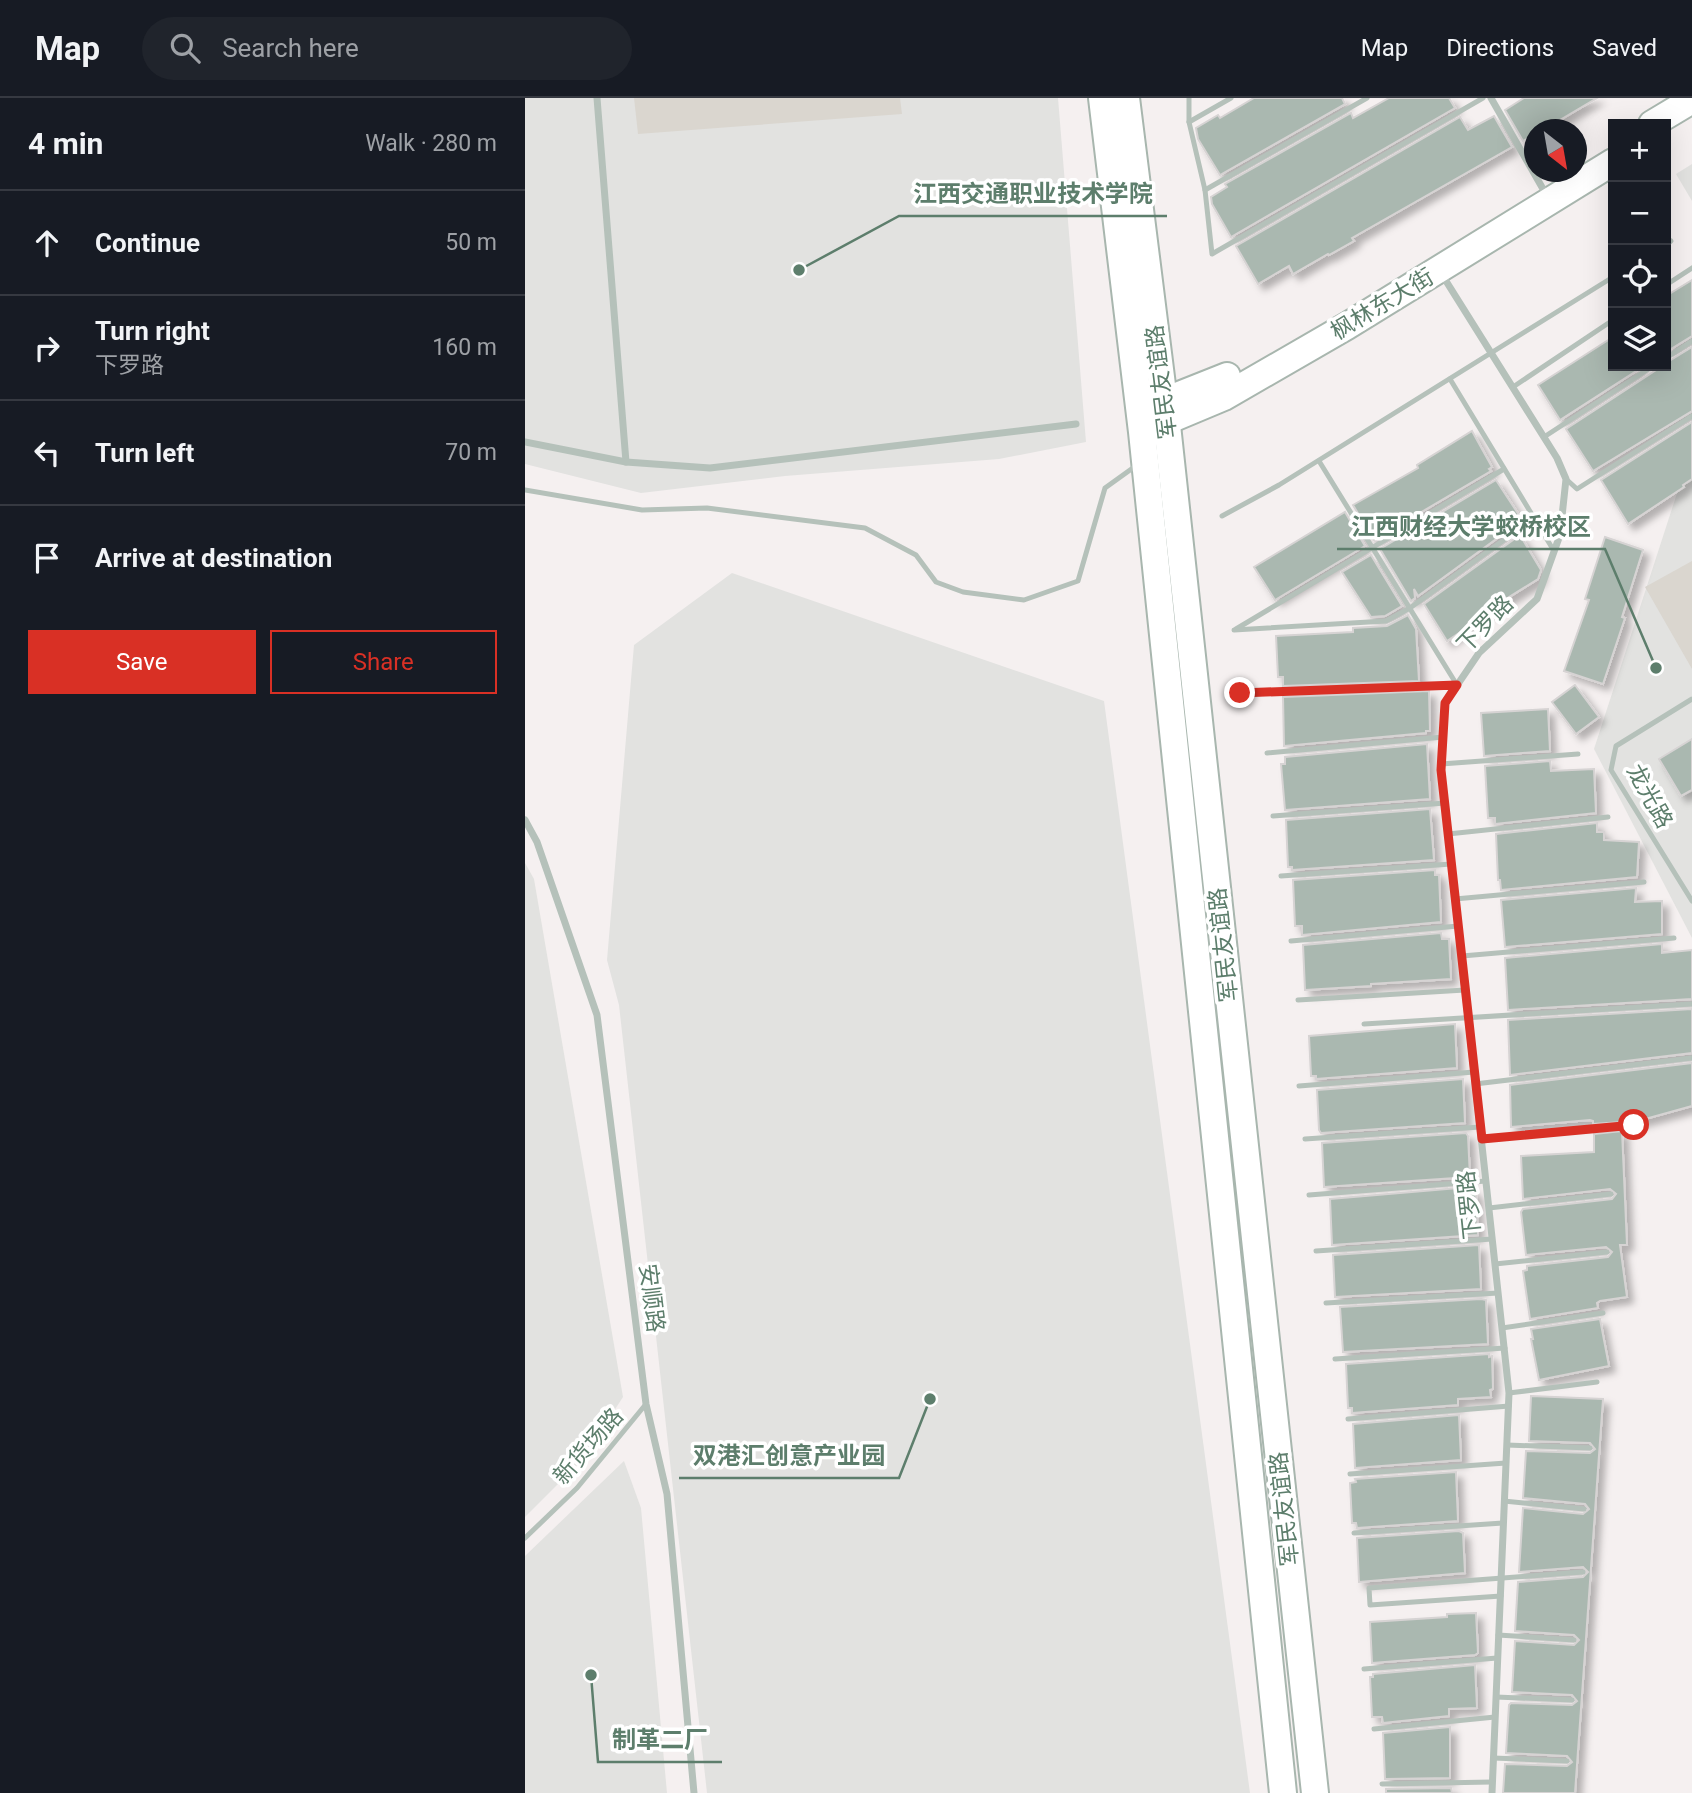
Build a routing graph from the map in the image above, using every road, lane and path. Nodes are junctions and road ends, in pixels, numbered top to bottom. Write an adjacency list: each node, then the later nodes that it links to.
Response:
1 (597, 98): 38 (street)
2 (1102, 98): 32 (street, 军民友谊路)
3 (1126, 98): 32 (street, 军民友谊路)
4 (1189, 98): 12 (lane)
5 (1231, 98): 12 (lane)
6 (1367, 98): 19 (lane)
7 (1483, 98): 19 (lane)
8 (1491, 98): 18 (street)
9 (1692, 100): 11 (street)
10 (1692, 113): 13 (street)
11 (1660, 119)
12 (1189, 122): 19 (lane)
13 (1671, 127)
14 (1608, 150): 15 (street)
15 (1587, 163)
16 (1608, 165): 21 (street, 枫林东大街)
17 (1555, 182): 18 (street, 枫林东大街)
18 (1543, 189): 32 (street, 枫林东大街)
19 (1205, 190)
20 (1692, 268): 23 (lane)
21 (1439, 269): 26 (street); 32 (street, 枫林东大街)
22 (1608, 280): 26 (lane)
23 (1671, 282)
24 (1608, 323): 30 (lane)
25 (1692, 341): 27 (lane)
26 (1491, 353): 29 (lane); 30 (street)
27 (1671, 355)
28 (1646, 371): 34 (lane)
29 (1450, 379): 37 (lane); 39 (lane)
30 (1513, 387): 34 (street)
31 (1692, 416): 40 (lane)
32 (1153, 417): 36 (street, 军民友谊路); 126 (street, 军民友谊路)
33 (1076, 424): 38 (street)
34 (1544, 437): 40 (street)
35 (525, 442): 38 (street)
36 (1145, 459): 41 (lane); 125 (street, 军民友谊路)
37 (1319, 461): 42 (lane); 44 (lane)
38 (627, 462)
39 (1504, 469): 43 (lane); 44 (lane)
40 (1566, 480): 45 (street, 下罗路)
41 (525, 490)
42 (1222, 516)
43 (1534, 518): 45 (lane); 46 (lane)
44 (1373, 549): 46 (lane); 46 (lane)
45 (1554, 551): 47 (street, 下罗路)
46 (1409, 608): 47 (lane)
47 (1457, 685): 48 (lane); 50 (street, 下罗路)
48 (1240, 693)
49 (1692, 699): 63 (lane, 龙光路)
50 (1443, 737): 51 (lane); 53 (street, 下罗路)
51 (1268, 753)
52 (1578, 754): 53 (lane)
53 (1441, 764): 54 (street, 下罗路)
54 (1445, 803): 55 (lane); 58 (street, 下罗路)
55 (1273, 816)
56 (1608, 817): 58 (lane)
57 (525, 820): 97 (street, 安顺路)
58 (1448, 834): 59 (street, 下罗路)
59 (1451, 864): 60 (lane); 62 (street, 下罗路)
60 (1281, 876)
61 (1644, 882): 62 (lane)
62 (1455, 899): 64 (street, 下罗路)
63 (1692, 901)
64 (1458, 926): 66 (lane); 67 (street, 下罗路)
65 (1674, 938): 67 (lane)
66 (1291, 941)
67 (1462, 956): 68 (street, 下罗路)
68 (1465, 990): 69 (lane); 71 (street, 下罗路)
69 (1298, 1000)
70 (1692, 1004): 71 (lane)
71 (1468, 1017): 72 (lane); 74 (street, 下罗路)
72 (1364, 1024)
73 (1692, 1058): 75 (lane)
74 (1474, 1072): 75 (street, 下罗路); 76 (lane)
75 (1475, 1084): 78 (street, 下罗路)
76 (1299, 1086)
77 (1634, 1125): 80 (lane)
78 (1480, 1127): 79 (lane); 80 (street, 下罗路)
79 (1305, 1139)
80 (1482, 1139): 81 (street, 下罗路)
81 (1486, 1181): 83 (lane); 84 (street, 下罗路)
82 (1611, 1194): 84 (lane)
83 (1309, 1195)
84 (1489, 1208): 85 (street, 下罗路)
85 (1492, 1239): 86 (lane); 88 (street, 下罗路)
86 (1316, 1251)
87 (1607, 1252): 88 (lane)
88 (1495, 1264): 89 (street, 下罗路)
89 (1499, 1293): 90 (lane); 92 (street, 下罗路)
90 (1325, 1303)
91 (1603, 1313): 92 (lane)
92 (1503, 1328): 93 (street, 下罗路)
93 (1505, 1348): 94 (lane); 96 (street, 下罗路)
94 (1335, 1359)
95 (1597, 1382): 96 (lane)
96 (1509, 1393): 98 (street, 下罗路)
97 (646, 1404): 108 (lane, 新货场路); 124 (street, 安顺路)
98 (1509, 1406): 99 (lane); 100 (street, 下罗路)
99 (1347, 1419)
100 (1507, 1445): 101 (lane); 102 (street, 下罗路)
101 (1590, 1448)
102 (1506, 1463): 103 (lane); 104 (street, 下罗路)
103 (1350, 1474)
104 (1504, 1501): 105 (lane); 106 (street, 下罗路)
105 (1584, 1509)
106 (1503, 1523): 107 (lane); 110 (street, 下罗路)
107 (1354, 1533)
108 (525, 1538)
109 (1583, 1572): 110 (lane)
110 (1502, 1578): 111 (street, 下罗路); 111 (lane)
111 (1501, 1595): 112 (street, 下罗路)
112 (1499, 1635): 113 (lane); 114 (street, 下罗路)
113 (1574, 1640)
114 (1497, 1658): 115 (lane); 116 (street, 下罗路)
115 (1364, 1669)
116 (1496, 1697): 117 (lane); 118 (street, 下罗路)
117 (1572, 1700)
118 (1495, 1717): 119 (lane); 120 (street, 下罗路)
119 (1374, 1729)
120 (1493, 1758): 121 (lane); 122 (street, 下罗路)
121 (1567, 1760)
122 (1492, 1782): 123 (lane); 127 (street, 下罗路)
123 (1382, 1784)
124 (694, 1793)
125 (1283, 1793)
126 (1315, 1793)
127 (1492, 1793)

